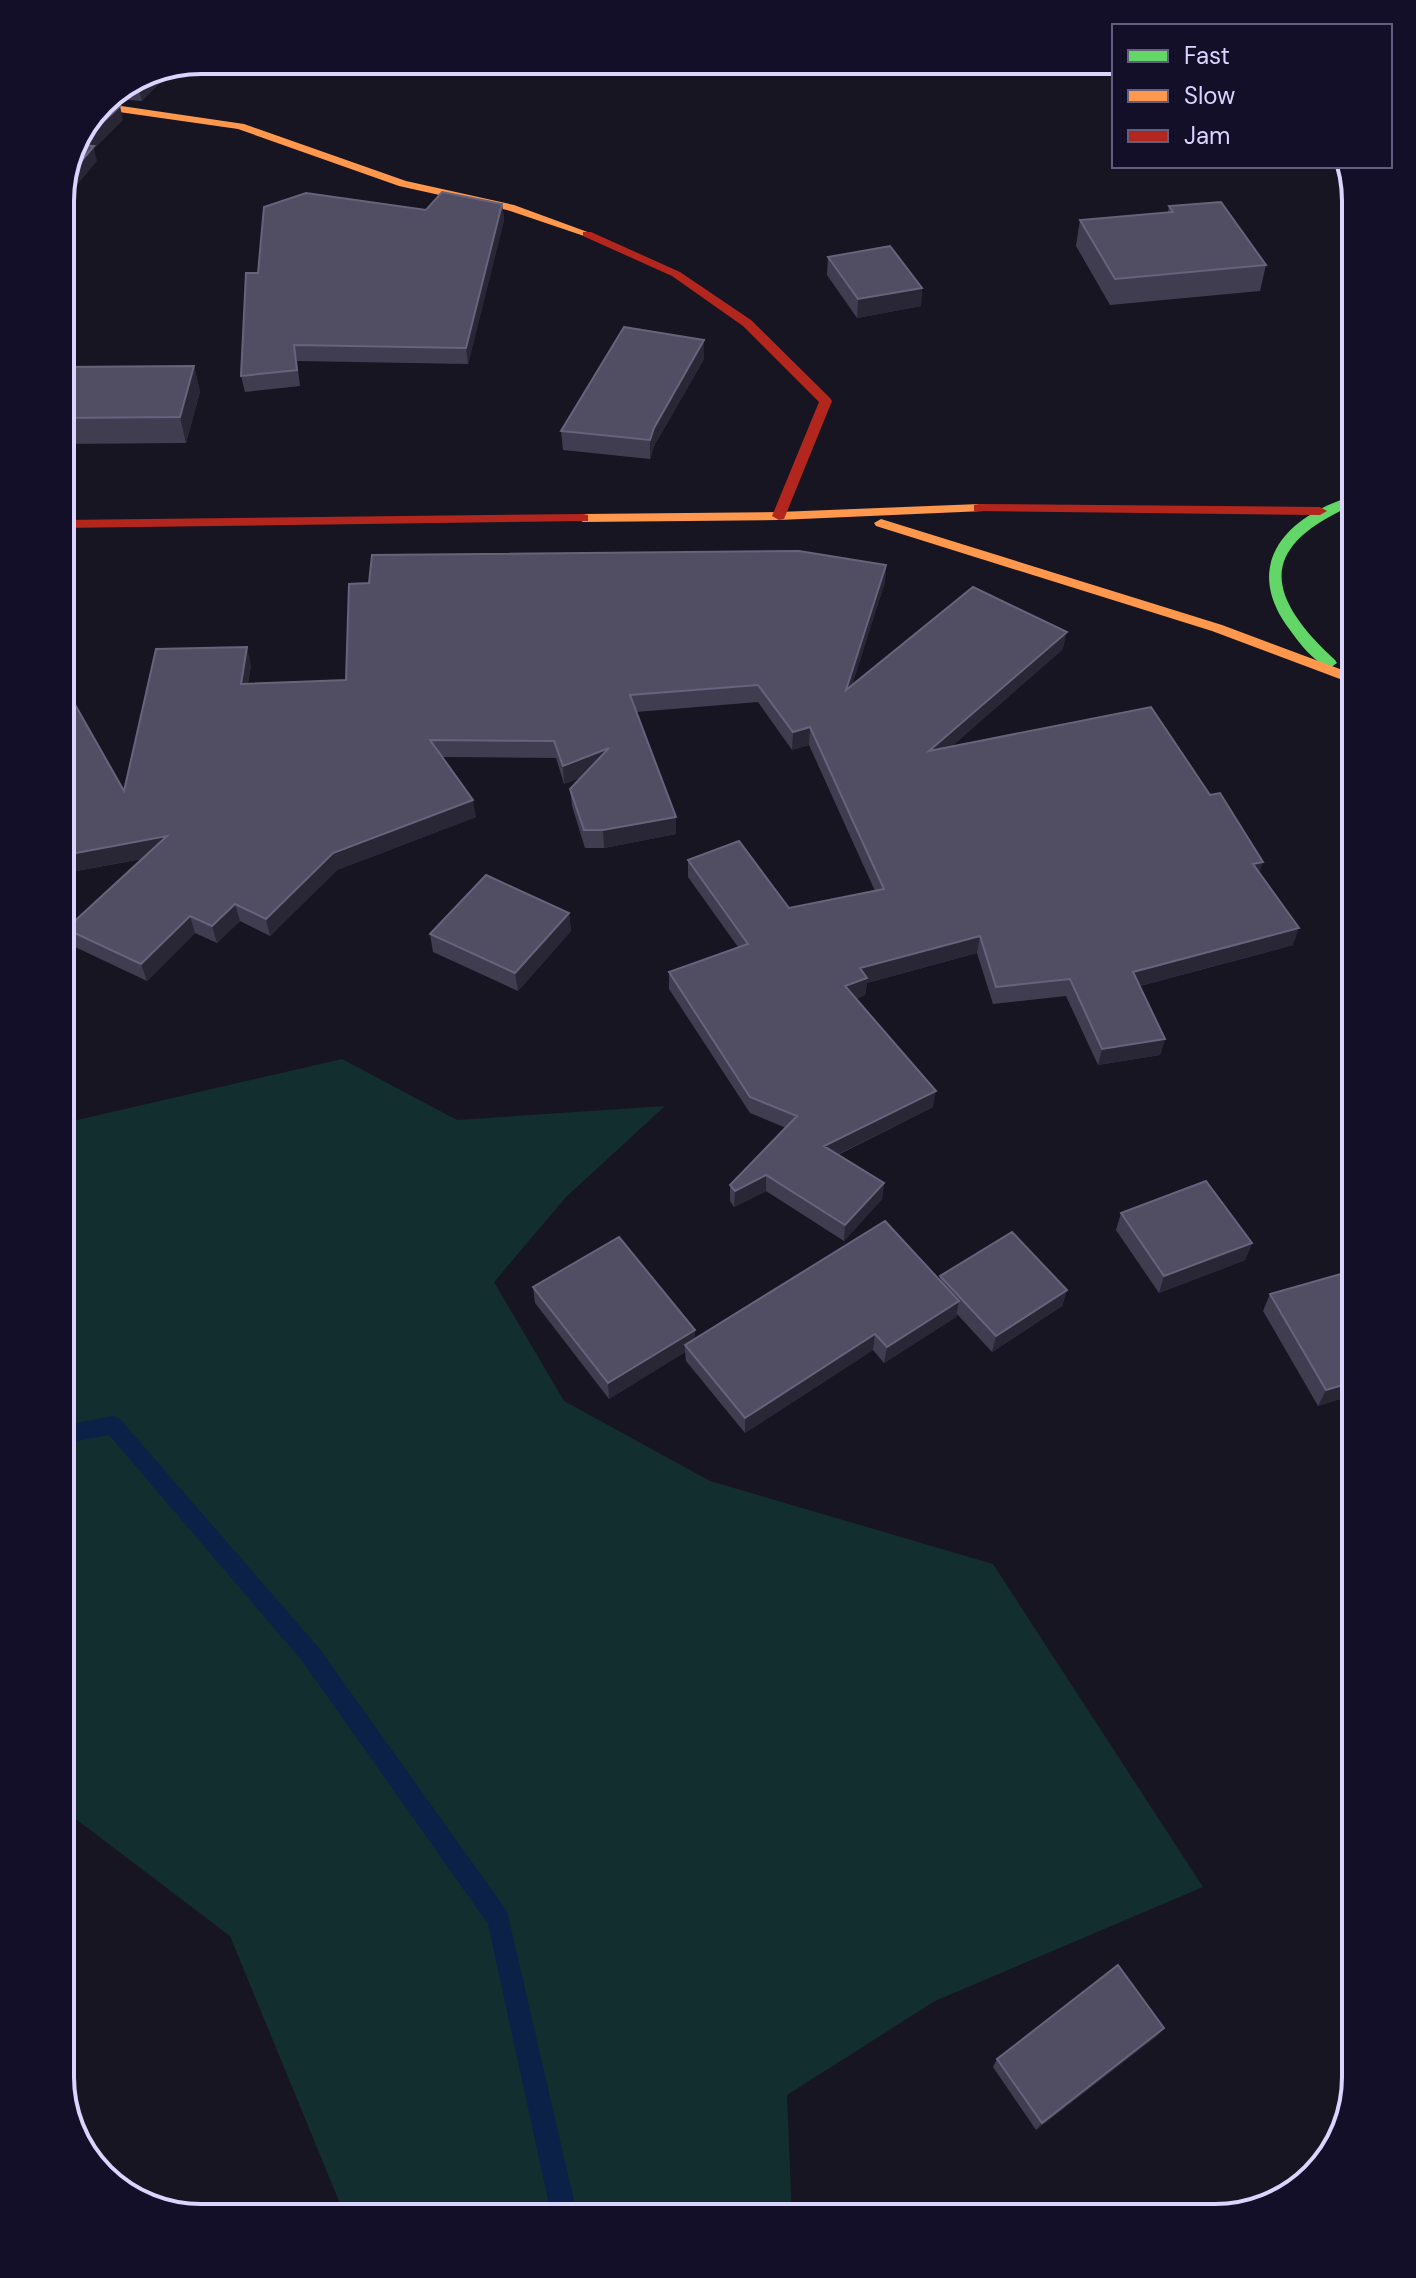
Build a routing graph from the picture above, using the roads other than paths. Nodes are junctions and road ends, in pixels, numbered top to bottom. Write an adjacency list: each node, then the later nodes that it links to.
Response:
1 (114, 108): 5 (main road)
2 (1342, 504): 3 (main road)
3 (1320, 511): 4 (main road); 7 (main road)
4 (852, 513): 5 (main road); 8 (main road)
5 (779, 516): 6 (main road)
6 (74, 524)
7 (1342, 671)
8 (1342, 675)

